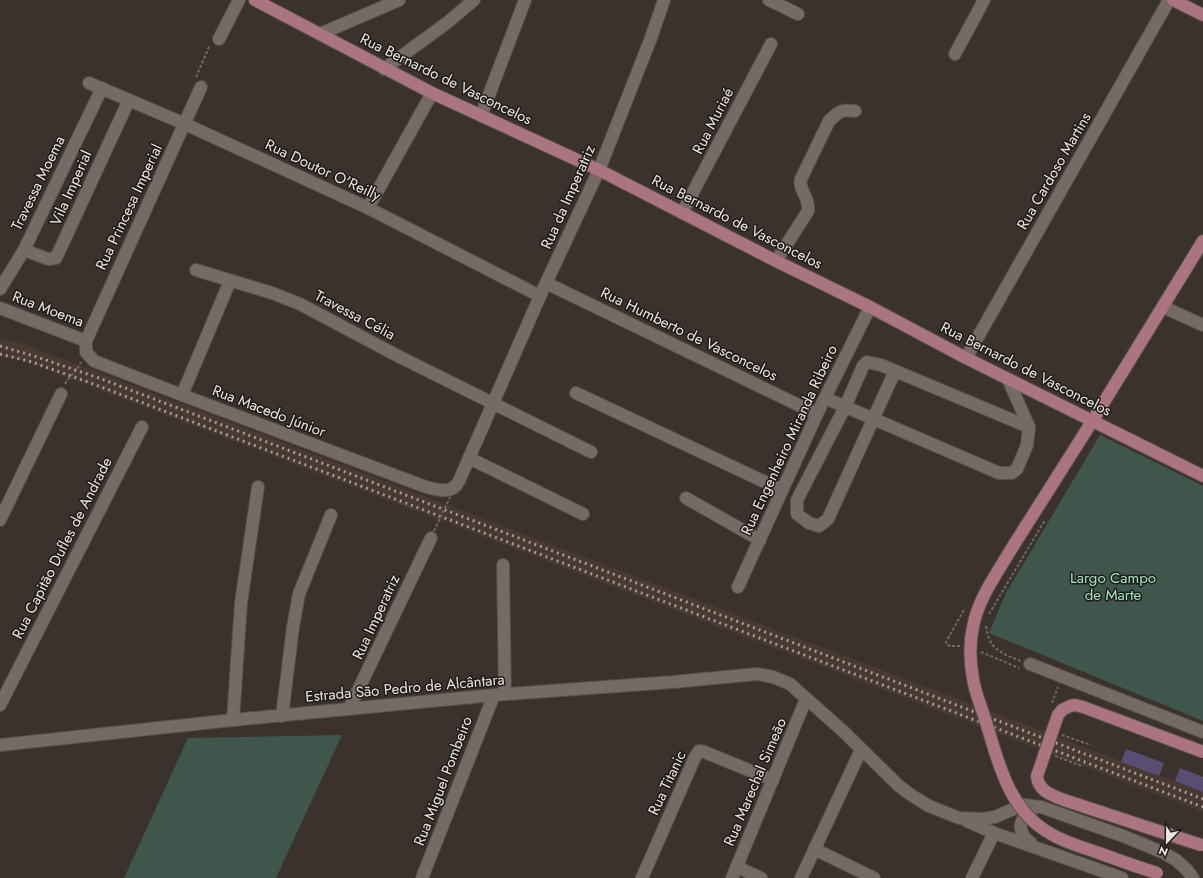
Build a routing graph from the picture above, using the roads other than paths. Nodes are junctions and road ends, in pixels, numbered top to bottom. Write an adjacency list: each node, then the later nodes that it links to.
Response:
1 (239, 0): 14 (street)
2 (255, 0): 13 (main road, Rua Bernardo de Vasconcelos)
3 (400, 0): 13 (street)
4 (474, 0): 17 (street)
5 (525, 0): 24 (street)
6 (664, 0): 26 (street, Rua da Imperatriz)
7 (768, 0): 11 (street)
8 (984, 0): 16 (street)
9 (1170, 0): 42 (street, Rua Cardoso Martins)
10 (1173, 0): 12 (main road)
11 (798, 14)
12 (1203, 15)
13 (320, 34): 17 (main road, Rua Bernardo de Vasconcelos)
14 (219, 39)
15 (771, 44): 28 (street, Rua Muriaé)
16 (955, 54)
17 (384, 69): 21 (main road, Rua Bernardo de Vasconcelos)
18 (199, 82): 25 (street, Rua Princesa Imperial)
19 (89, 83): 20 (street, Rua Doutor O'Reilly)
20 (102, 88): 22 (street, Rua Doutor O'Reilly); 30 (street, Travessa Moema)
21 (432, 93): 24 (main road, Rua Bernardo de Vasconcelos); 27 (street)
22 (129, 100): 25 (street, Rua Doutor O'Reilly); 30 (street, Vila Imperial)
23 (855, 111): 31 (street)
24 (481, 116): 26 (main road, Rua Bernardo de Vasconcelos)
25 (185, 124): 27 (street, Rua Doutor O'Reilly); 41 (street, Rua Princesa Imperial)
26 (600, 170): 28 (main road, Rua Bernardo de Vasconcelos); 34 (street, Rua da Imperatriz)
27 (368, 208): 36 (street, Rua Doutor O'Reilly)
28 (682, 213): 31 (main road, Rua Bernardo de Vasconcelos)
29 (1203, 241): 38 (main road)
30 (24, 250): 35 (street, Travessa Moema)
31 (776, 260): 37 (main road, Rua Bernardo de Vasconcelos)
32 (196, 270): 33 (street, Travessa Célia)
33 (230, 280): 47 (street); 49 (street, Travessa Célia)
34 (546, 283): 36 (street, Rua da Imperatriz); 51 (street, Rua Humberto de Vasconcelos)
35 (0, 289)
36 (540, 296): 49 (street, Rua da Imperatriz)
37 (870, 307): 42 (main road, Rua Bernardo de Vasconcelos); 48 (street, Rua Engenheiro Miranda Ribeiro)
38 (1163, 307): 40 (street); 53 (main road)
39 (0, 308): 41 (street, Rua Moema)
40 (1203, 325)
41 (86, 346): 47 (street, Rua Macedo Júnior)
42 (966, 358): 44 (main road, Rua Bernardo de Vasconcelos)
43 (895, 371): 50 (street); 52 (street); 55 (street)
44 (1008, 379): 53 (main road, Rua Bernardo de Vasconcelos); 55 (street)
45 (576, 392): 61 (street)
46 (61, 394): 65 (street)
47 (182, 395): 60 (street, Rua Macedo Júnior)
48 (825, 398): 50 (street); 51 (street, Rua Engenheiro Miranda Ribeiro)
49 (493, 403): 56 (street); 57 (street, Rua da Imperatriz)
50 (845, 407): 52 (street); 52 (street)
51 (817, 414): 61 (street, Rua Engenheiro Miranda Ribeiro)
52 (872, 419): 55 (street)
53 (1093, 420): 58 (main road, Rua Bernardo de Vasconcelos); 89 (main road, bridge)
54 (142, 427): 73 (street, Rua Capitão Dufles de Andrade)
55 (1029, 427)
56 (591, 452)
57 (469, 458): 60 (street, Rua da Imperatriz); 63 (street)
58 (1203, 476)
59 (258, 487): 76 (street)
60 (454, 490)
61 (782, 490): 67 (street, Rua Engenheiro Miranda Ribeiro)
62 (686, 498): 67 (street)
63 (583, 514)
64 (330, 515): 75 (street)
65 (0, 520)
66 (432, 535): 74 (street, Rua Imperatriz)
67 (760, 540): 69 (street, Rua Engenheiro Miranda Ribeiro)
68 (502, 565): 71 (street)
69 (738, 587)
70 (1030, 664): 77 (street)
71 (500, 695): 72 (street, Estrada São Pedro de Alcântara); 74 (street, Estrada São Pedro de Alcântara); 90 (street, Rua Miguel Pombeiro)
72 (806, 699): 79 (street, Estrada São Pedro de Alcântara); 81 (street, Rua Marechal Simeão)
73 (0, 704)
74 (349, 709): 75 (street, Estrada São Pedro de Alcântara)
75 (282, 716): 76 (street, Estrada São Pedro de Alcântara)
76 (233, 720): 78 (street, Estrada São Pedro de Alcântara)
77 (1203, 732)
78 (0, 745)
79 (861, 750): 83 (street, Estrada São Pedro de Alcântara); 87 (street)
80 (1203, 752): 85 (main road, bridge)
81 (772, 780): 88 (street, Rua Marechal Simeão); 91 (street, Rua Titanic)
82 (1041, 807): 83 (street); 86 (street); 97 (street)
83 (959, 818): 84 (street, Estrada São Pedro de Alcântara)
84 (994, 833): 86 (street, Estrada São Pedro de Alcântara); 95 (street)
85 (1202, 846)
86 (1037, 847): 96 (street, Estrada São Pedro de Alcântara)
87 (814, 849): 93 (street); 94 (street)
88 (734, 872): 92 (street)
89 (1161, 876)
90 (422, 878)
91 (642, 878)
92 (761, 878)
93 (800, 878)
94 (874, 878)
95 (972, 878)
96 (1122, 878)
97 (1193, 878)

